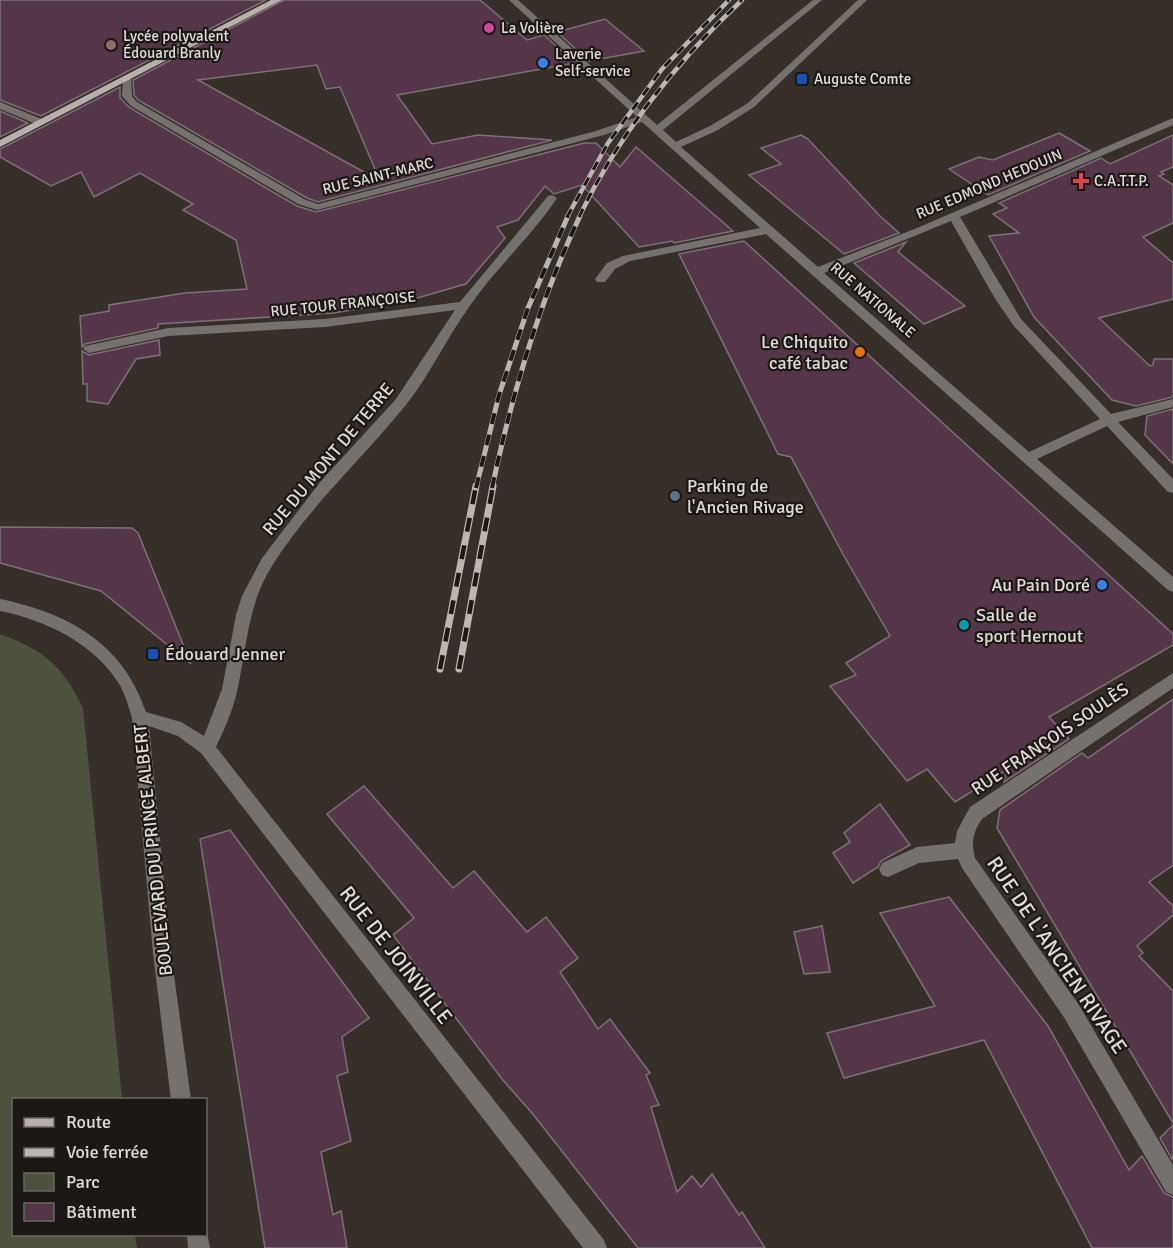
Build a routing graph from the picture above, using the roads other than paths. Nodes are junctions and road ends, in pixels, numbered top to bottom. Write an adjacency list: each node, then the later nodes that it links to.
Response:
1 (278, 0): 7 (main road)
2 (513, 0): 6 (street, RUE NATIONALE)
3 (818, 0): 12 (street)
4 (863, 0): 14 (street)
5 (532, 4): 6 (street, RUE NATIONALE)
6 (554, 37): 9 (street, RUE NATIONALE)
7 (128, 77): 9 (street, RUE SAINT-MARC); 11 (main road)
8 (0, 105): 11 (street)
9 (643, 118): 12 (street, RUE NATIONALE)
10 (1173, 122): 16 (street, RUE EDMOND HEDOUIN)
11 (40, 123): 13 (main road)
12 (657, 130): 14 (street, RUE NATIONALE)
13 (0, 144)
14 (674, 146): 17 (street, RUE NATIONALE)
15 (552, 198): 20 (street)
16 (954, 216): 18 (street, RUE EDMOND HEDOUIN); 23 (street)
17 (769, 230): 18 (street, RUE NATIONALE); 19 (street)
18 (816, 272): 24 (street, RUE NATIONALE)
19 (601, 279)
20 (464, 305): 21 (street, RUE TOUR FRANÇOISE); 30 (street, RUE DU MONT DE TERRE)
21 (89, 349)
22 (1173, 403): 23 (street)
23 (1111, 419): 24 (street); 25 (street)
24 (1027, 458): 26 (street, RUE NATIONALE)
25 (1173, 488)
26 (1173, 586)
27 (0, 605): 29 (street, BOULEVARD DU PRINCE ALBERT)
28 (1173, 680): 31 (street, RUE FRANÇOIS SOULÈS)
29 (140, 718): 30 (street, RUE DE JOINVILLE); 33 (street, BOULEVARD DU PRINCE ALBERT)
30 (207, 748): 35 (street, RUE DE JOINVILLE)
31 (963, 846): 32 (street); 34 (street, RUE DE L'ANCIEN RIVAGE)
32 (888, 869)
33 (181, 1098)
34 (1173, 1185)
35 (596, 1248)

